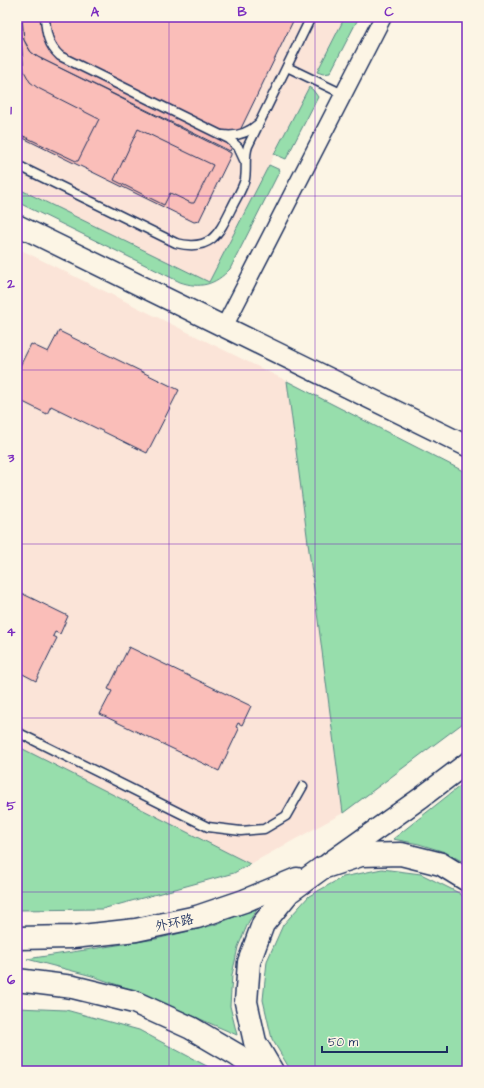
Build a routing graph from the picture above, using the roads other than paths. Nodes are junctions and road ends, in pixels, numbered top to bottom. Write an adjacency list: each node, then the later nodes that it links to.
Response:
1 (45, 17): 7 (lane)
2 (311, 17): 4 (lane)
3 (383, 17): 5 (street)
4 (287, 67): 5 (lane); 6 (lane)
5 (343, 94): 11 (street)
6 (262, 118): 7 (lane); 8 (lane)
7 (219, 134): 8 (lane)
8 (245, 163): 9 (lane)
9 (17, 165)
10 (17, 225): 11 (street)
11 (224, 327): 12 (street)
12 (467, 446)
13 (17, 732): 15 (lane)
14 (467, 763): 16 (street)
15 (303, 786)
16 (322, 868): 17 (main road); 18 (main road, 外环路); 21 (main road)
17 (467, 880)
18 (17, 938)
19 (17, 980): 20 (main road)
20 (259, 1071)
21 (272, 1071)

